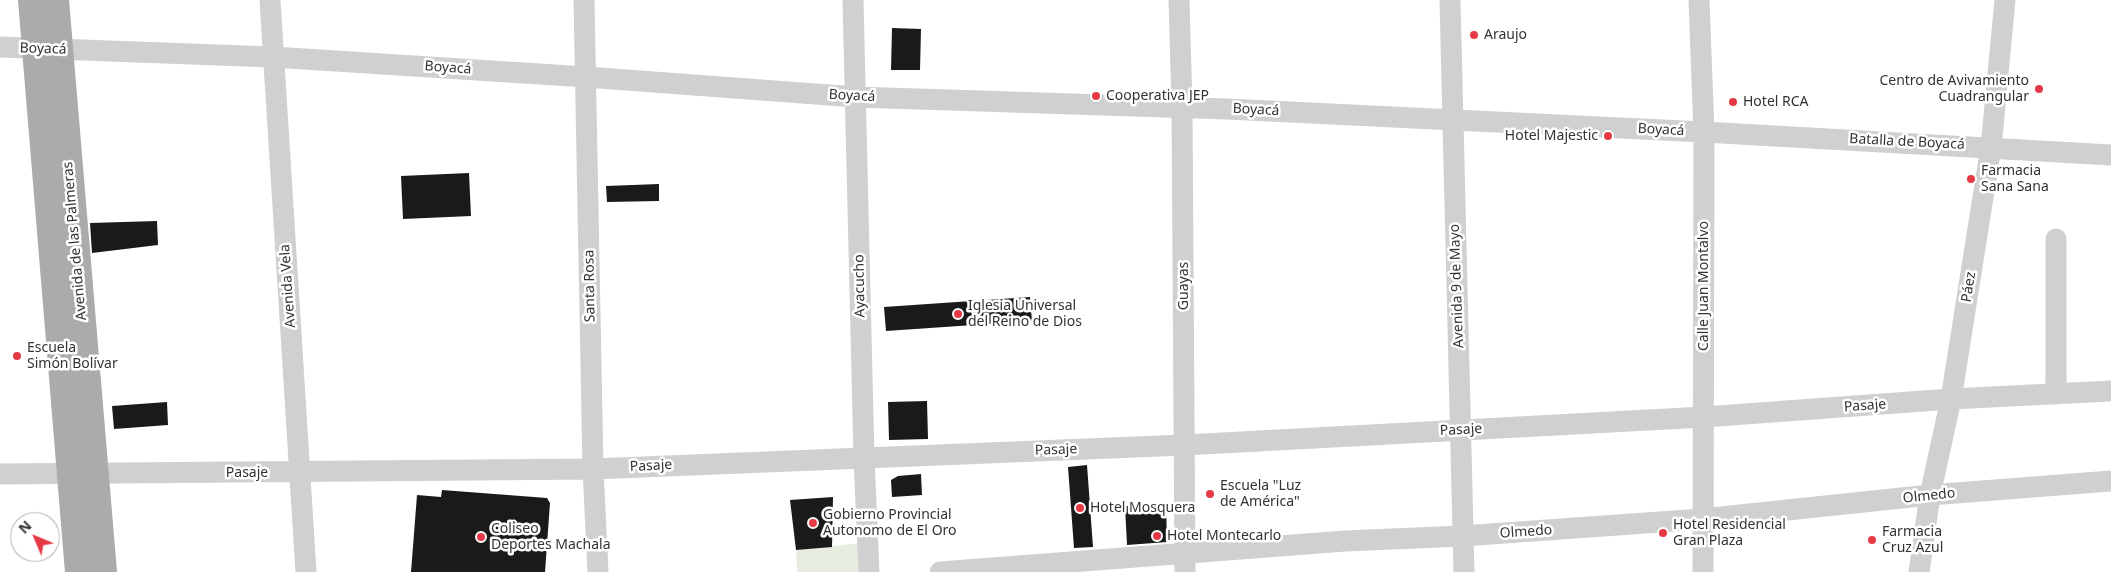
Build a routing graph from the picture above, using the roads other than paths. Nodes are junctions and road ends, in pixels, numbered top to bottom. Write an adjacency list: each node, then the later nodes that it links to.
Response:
1 (32, 0): 11 (main road, Avenida de las Palmeras)
2 (55, 0): 11 (main road, Avenida de las Palmeras)
3 (270, 0): 12 (street, Avenida Vela)
4 (584, 0): 13 (street, Santa Rosa)
5 (853, 0): 14 (street, Ayacucho)
6 (1179, 0): 15 (street, Guayas)
7 (1450, 0): 16 (street, Avenida 9 de Mayo)
8 (1698, 0): 17 (street, Calle Juan Montalvo)
9 (2005, 0): 18 (street, Páez)
10 (0, 47): 11 (street, Boyacá)
11 (48, 49): 12 (street, Boyacá); 29 (main road, Avenida de las Palmeras)
12 (273, 57): 13 (street, Boyacá); 30 (street, Avenida Vela)
13 (586, 77): 14 (street, Boyacá); 28 (street, Santa Rosa)
14 (856, 97): 15 (street, Boyacá); 27 (street, Ayacucho)
15 (1182, 107): 16 (street, Boyacá); 26 (street, Guayas)
16 (1452, 120): 17 (street, Boyacá); 25 (street, Avenida 9 de Mayo)
17 (1704, 132): 18 (street, Batalla de Boyacá); 24 (street, Calle Juan Montalvo)
18 (1991, 147): 19 (street, Batalla de Boyacá); 23 (street, Páez)
19 (2111, 155)
20 (2056, 239): 22 (street)
21 (2111, 391): 22 (street, Pasaje)
22 (2056, 394): 23 (street, Pasaje)
23 (1951, 399): 24 (street, Pasaje); 33 (street, Páez)
24 (1704, 417): 25 (street, Pasaje); 34 (street, Calle Juan Montalvo)
25 (1461, 430): 26 (street, Pasaje); 35 (street, Avenida 9 de Mayo)
26 (1184, 445): 27 (street, Pasaje); 36 (street, Guayas)
27 (864, 458): 28 (street, Pasaje); 41 (street, Ayacucho)
28 (593, 469): 30 (street, Pasaje); 40 (street, Santa Rosa)
29 (82, 473): 30 (street, Pasaje); 31 (street, Pasaje); 37 (main road, Avenida de las Palmeras); 38 (main road, Avenida de las Palmeras)
30 (300, 473): 39 (street, Avenida Vela)
31 (0, 474)
32 (2111, 481): 33 (street, Olmedo)
33 (1930, 496): 34 (street, Olmedo); 45 (street, Páez)
34 (1702, 519): 35 (street, Olmedo); 44 (street, Calle Juan Montalvo)
35 (1462, 536): 36 (street, Olmedo); 43 (street, Avenida 9 de Mayo)
36 (1185, 562): 42 (street, Olmedo)
37 (79, 572)
38 (103, 572)
39 (306, 572)
40 (598, 572)
41 (870, 572)
42 (940, 572)
43 (1464, 572)
44 (1703, 572)
45 (1919, 572)

